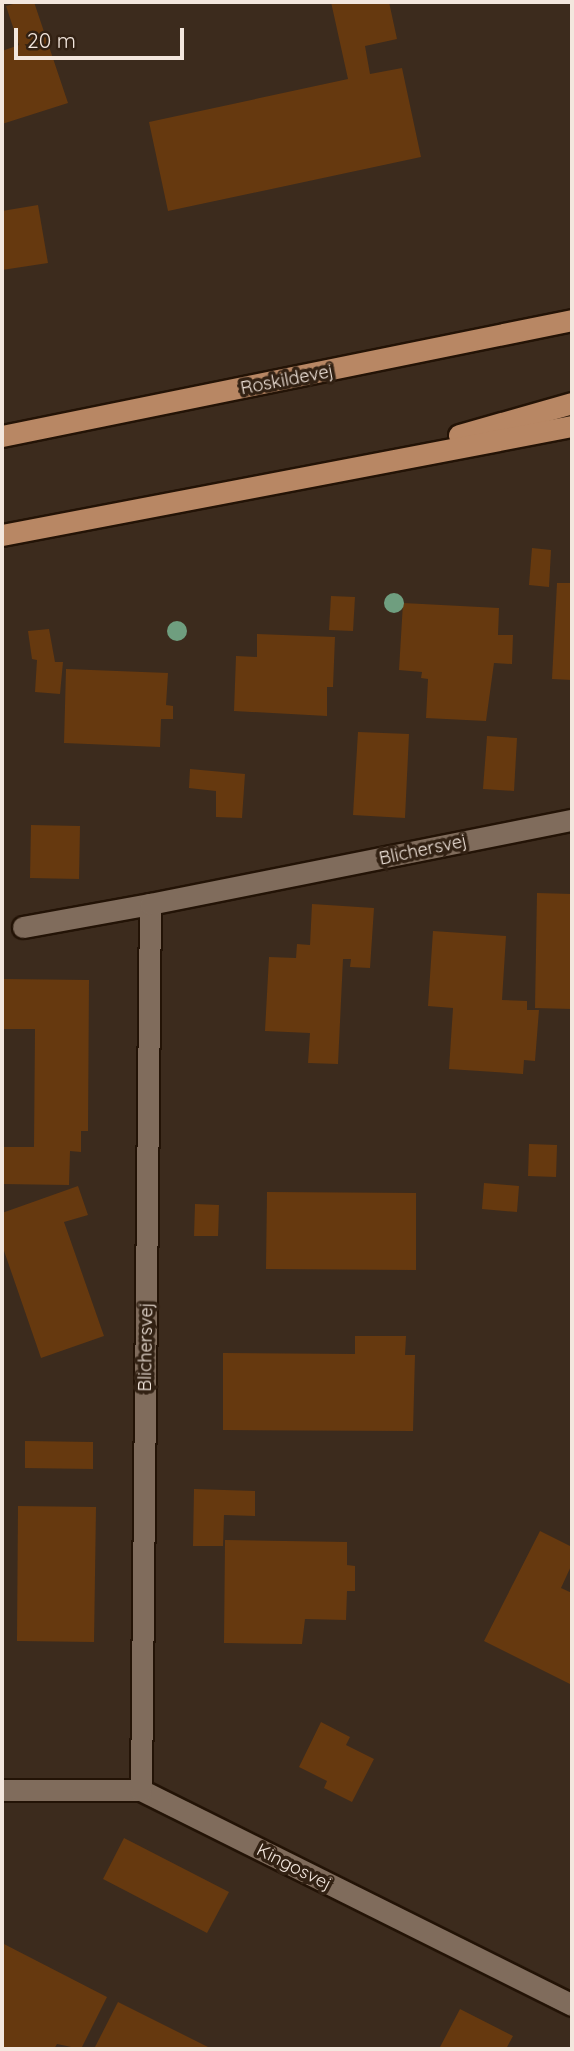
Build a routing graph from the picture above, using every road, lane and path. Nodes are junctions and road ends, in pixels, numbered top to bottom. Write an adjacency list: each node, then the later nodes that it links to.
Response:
1 (572, 320): 4 (main road, Roskildevej)
2 (572, 403): 5 (main road)
3 (572, 426): 5 (main road)
4 (2, 436)
5 (329, 471): 6 (main road)
6 (2, 535)
7 (572, 820): 8 (street, Blichersvej)
8 (150, 904): 9 (street, Blichersvej); 11 (street, Blichersvej)
9 (23, 927)
10 (2, 1790): 11 (street, Kingosvej)
11 (141, 1790): 12 (street, Kingosvej)
12 (572, 2005)

